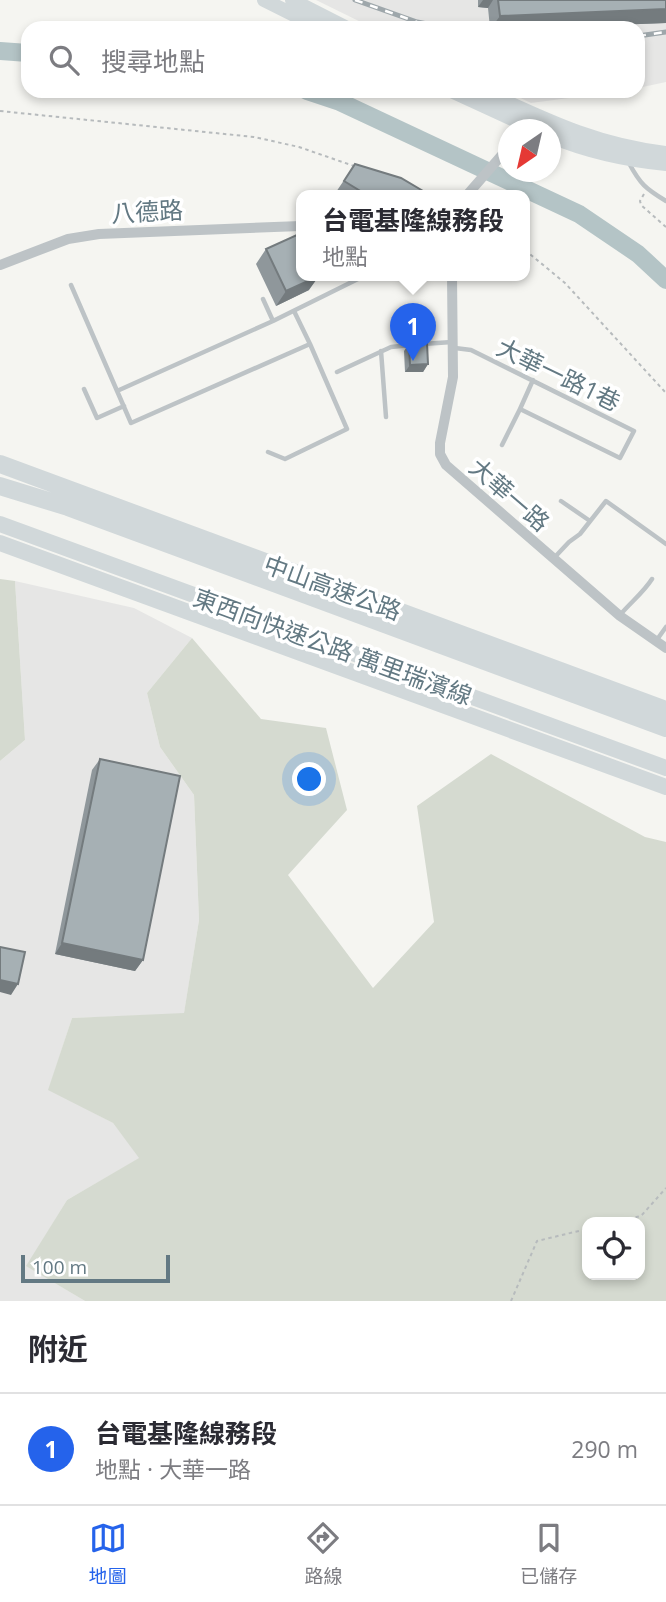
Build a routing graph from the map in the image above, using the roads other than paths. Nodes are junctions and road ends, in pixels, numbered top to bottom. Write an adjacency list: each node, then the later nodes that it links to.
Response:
1 (264, 0): 3 (main road)
2 (292, 0): 4 (main road)
3 (306, 21)
4 (333, 21)
5 (468, 98): 7 (main road)
6 (493, 98): 8 (main road)
7 (518, 119)
8 (523, 119)
9 (561, 132): 11 (main road)
10 (561, 140): 13 (main road)
11 (666, 153)
12 (498, 160): 15 (street)
13 (627, 160): 14 (main road); 16 (lane)
14 (666, 163)
15 (471, 190)
16 (666, 201)
17 (296, 226): 18 (street, 八德路)
18 (0, 265)
19 (354, 281): 23 (lane)
20 (452, 281): 26 (street, 大華一路)
21 (71, 285): 31 (lane)
22 (263, 299): 24 (lane)
23 (294, 311): 24 (lane); 25 (lane)
24 (273, 321): 31 (lane)
25 (310, 344): 32 (lane); 36 (lane)
26 (454, 346): 27 (lane, 大華一路1巷); 29 (lane, 大華一路1巷); 48 (street, 大華一路)
27 (381, 351): 28 (lane, 大華一路1巷); 34 (lane)
28 (337, 372)
29 (533, 380): 33 (lane); 33 (lane, 大華一路1巷)
30 (83, 389): 32 (lane)
31 (117, 391): 32 (lane)
32 (124, 406)
33 (520, 410): 35 (lane, 大華一路1巷)
34 (386, 417)
35 (502, 445)
36 (268, 452)
37 (0, 455): 39 (highway)
38 (0, 464): 39 (highway, 中山高速公路)
39 (50, 482): 54 (highway, 中山高速公路)
40 (0, 486): 43 (highway, 中山高速公路)
41 (0, 493): 43 (highway)
42 (561, 501): 44 (lane)
43 (68, 507): 55 (highway, 中山高速公路)
44 (590, 521): 47 (lane); 48 (lane)
45 (0, 524): 56 (highway, 東西向快速公路 萬里瑞濱線)
46 (0, 543): 57 (highway, 東西向快速公路 萬里瑞濱線)
47 (666, 544)
48 (553, 559): 50 (street, 大華一路)
49 (652, 579): 50 (lane)
50 (620, 616): 52 (street, 大華一路)
51 (666, 627): 52 (lane)
52 (656, 642): 53 (street, 大華一路)
53 (666, 648)
54 (666, 710)
55 (666, 728)
56 (666, 768)
57 (666, 787)

